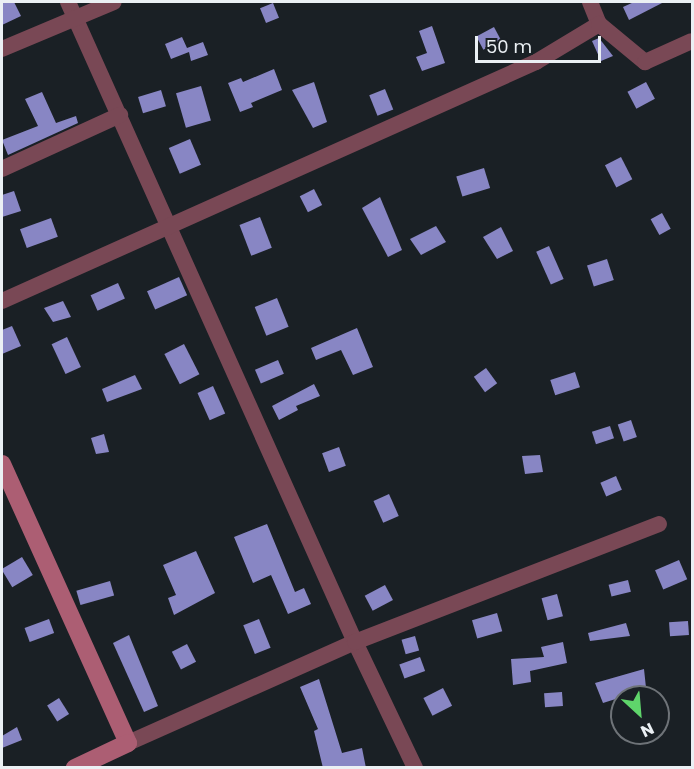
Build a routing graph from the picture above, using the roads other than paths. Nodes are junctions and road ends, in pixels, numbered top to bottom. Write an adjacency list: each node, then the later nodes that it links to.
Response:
1 (68, 2): 4 (street)
2 (114, 2): 4 (street)
3 (590, 2): 5 (street)
4 (76, 18): 7 (street); 8 (street)
5 (599, 24): 6 (street); 10 (street)
6 (693, 41)
7 (2, 49)
8 (120, 115): 9 (street); 10 (street)
9 (2, 169)
10 (170, 228): 11 (street); 14 (street)
11 (2, 302)
12 (2, 464): 15 (street)
13 (658, 524): 14 (street)
14 (355, 642): 15 (street); 17 (street)
15 (128, 743): 16 (street)
16 (75, 768)
17 (415, 768)

